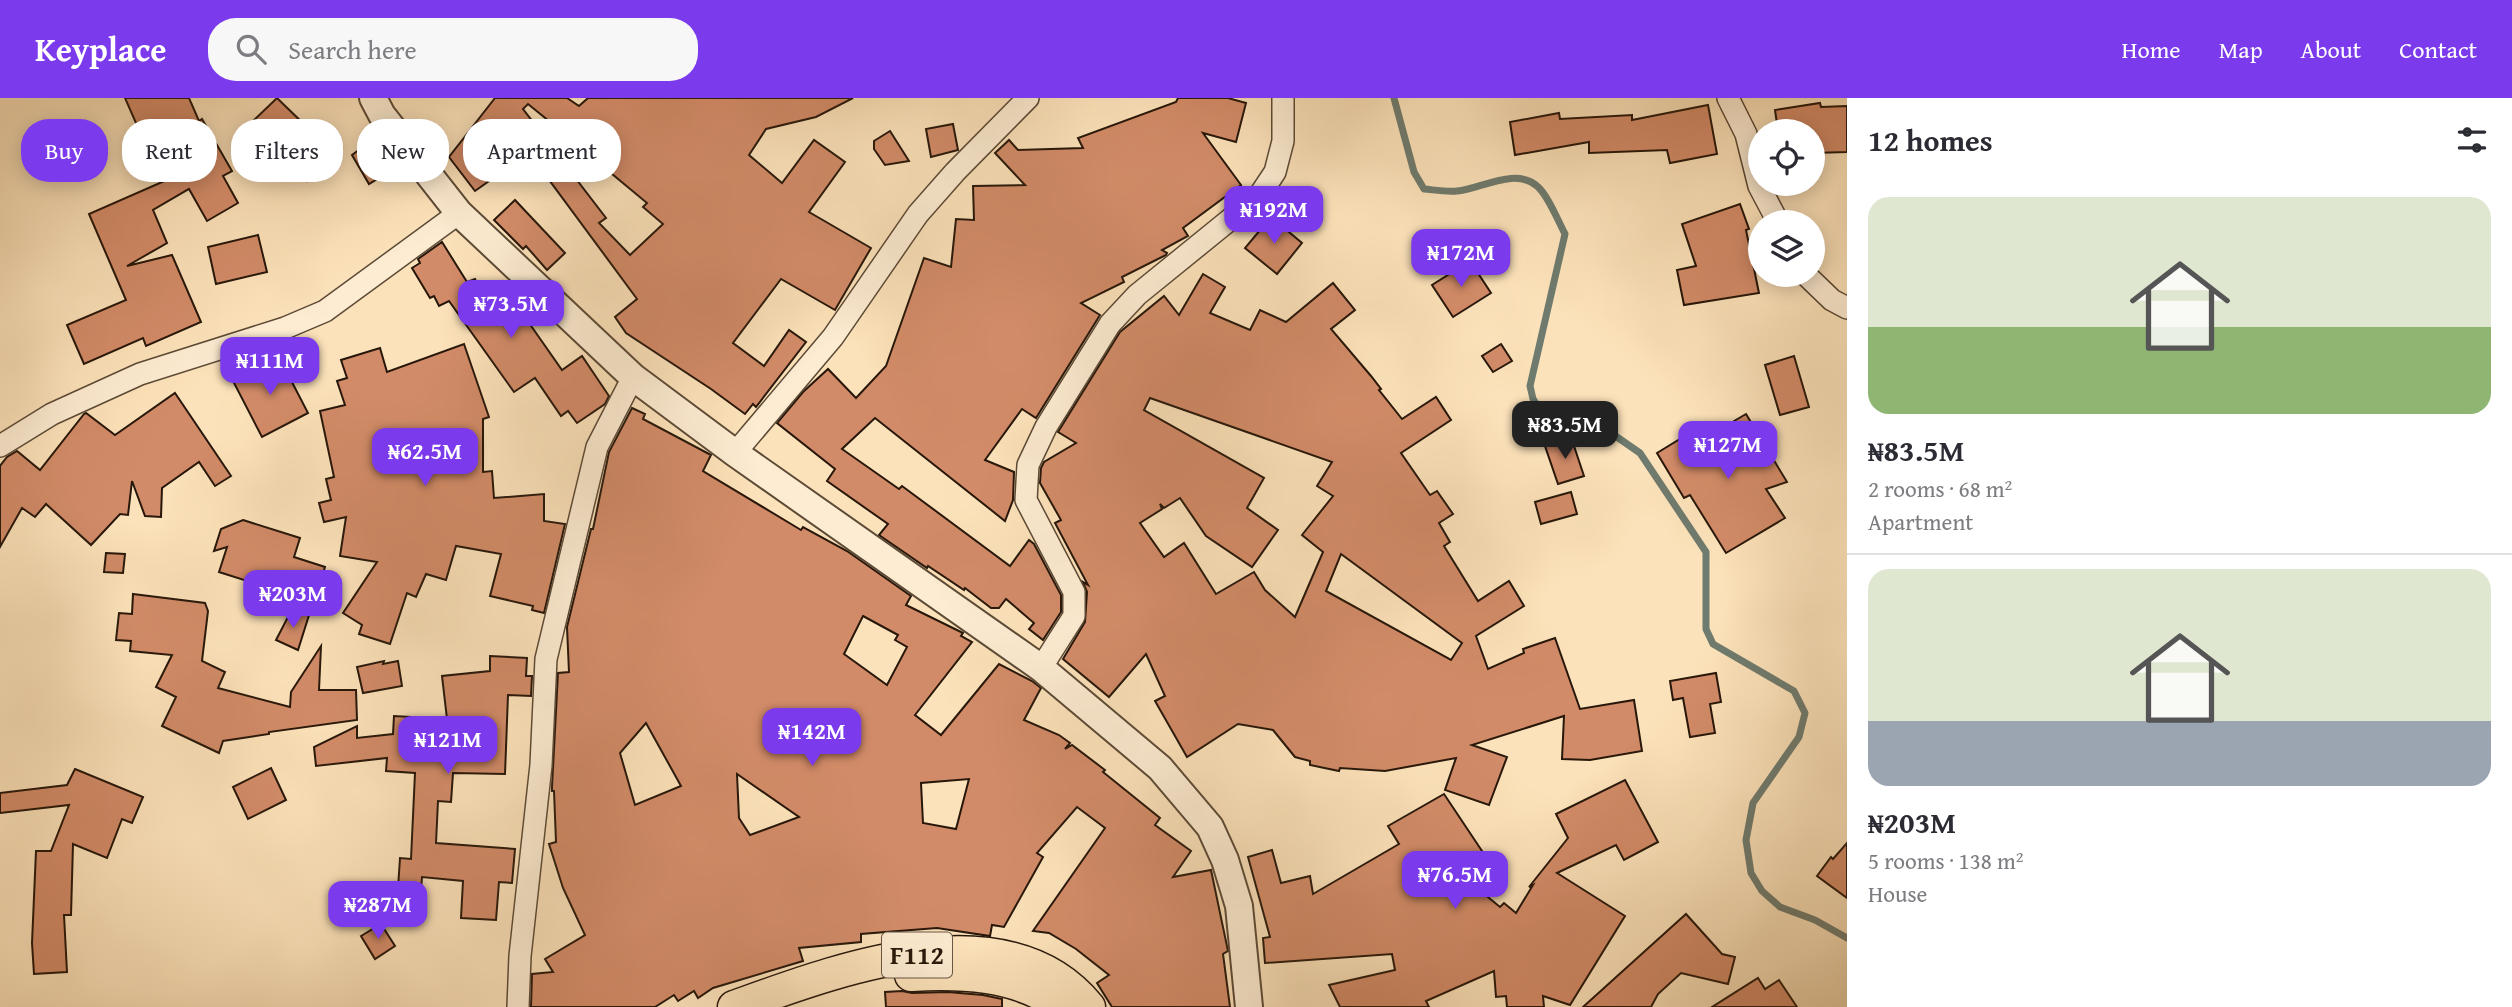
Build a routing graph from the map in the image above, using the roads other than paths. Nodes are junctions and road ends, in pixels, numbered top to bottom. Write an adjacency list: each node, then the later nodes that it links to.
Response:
1 (373, 98): 6 (street)
2 (1028, 98): 11 (street)
3 (1283, 98): 12 (street)
4 (1728, 98): 5 (street)
5 (1772, 210)
6 (459, 214): 9 (street); 10 (street)
7 (1818, 287): 8 (street)
8 (1847, 308)
9 (633, 377): 11 (street); 13 (street)
10 (0, 446)
11 (735, 453): 12 (street)
12 (1041, 668): 18 (street)
13 (518, 1007)
14 (734, 1007): 17 (main road, F112)
15 (784, 1007): 16 (main road, F112)
16 (1061, 1007)
17 (1089, 1007)
18 (1249, 1007)

